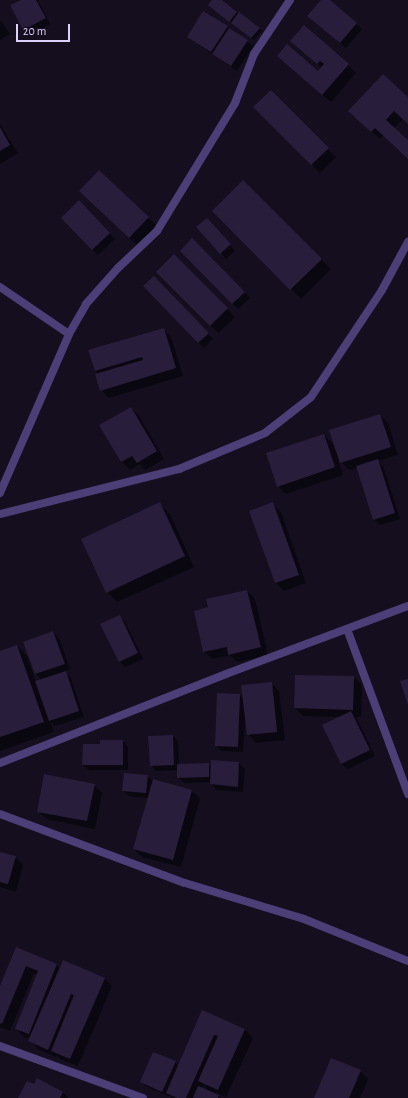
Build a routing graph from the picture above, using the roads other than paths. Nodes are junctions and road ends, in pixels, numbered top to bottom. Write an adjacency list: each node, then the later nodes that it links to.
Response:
1 (290, 0): 4 (street)
2 (408, 242): 6 (street)
3 (0, 287): 4 (street)
4 (69, 334): 5 (street)
5 (0, 494)
6 (0, 514)
7 (408, 606): 8 (street)
8 (347, 629): 9 (street); 10 (street)
9 (0, 763)
10 (408, 794)
11 (0, 814): 12 (street)
12 (408, 961)
13 (0, 1046): 14 (street)
14 (143, 1098)

